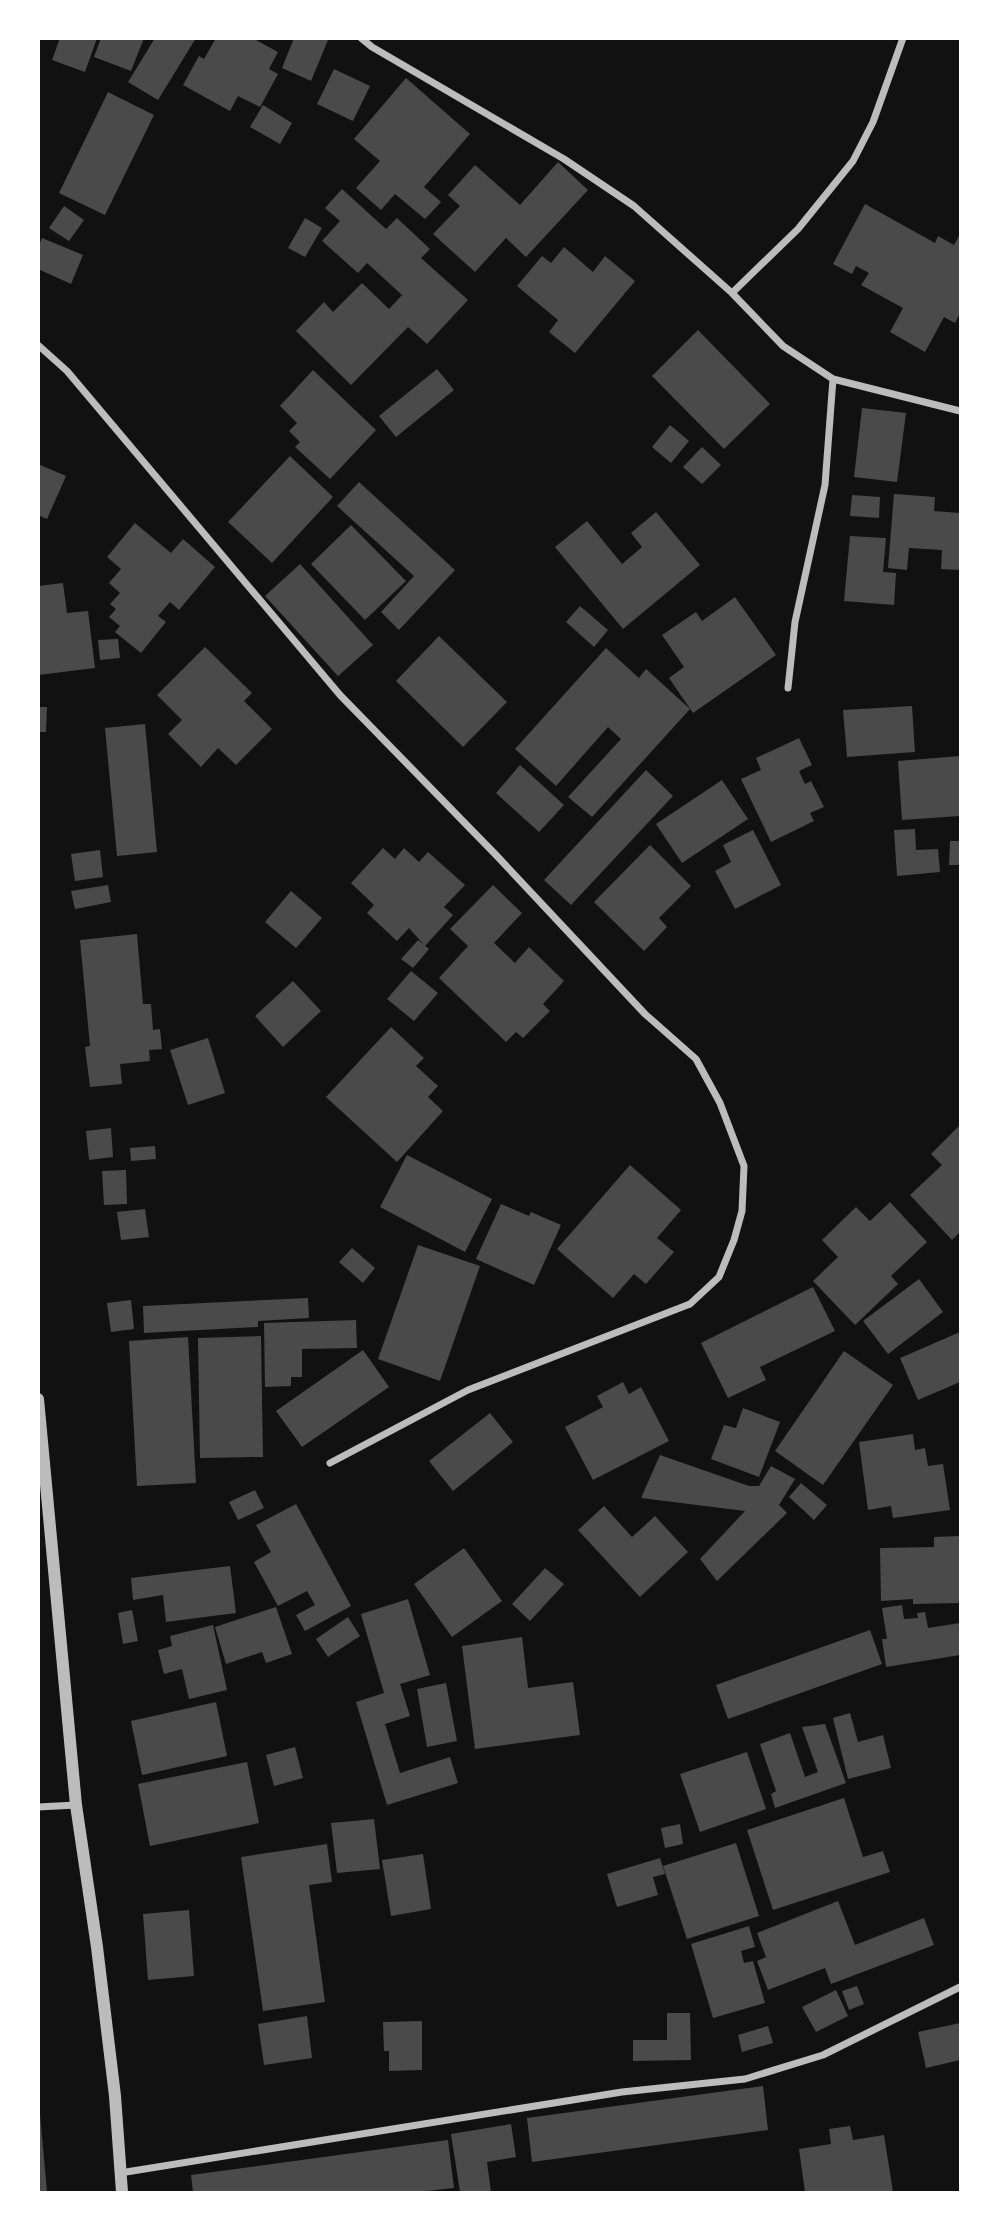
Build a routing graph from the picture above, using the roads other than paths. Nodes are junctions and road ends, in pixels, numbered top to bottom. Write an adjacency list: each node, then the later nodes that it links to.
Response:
1 (361, 38): 3 (street)
2 (903, 38): 3 (street)
3 (732, 293): 5 (street)
4 (38, 345): 9 (street)
5 (833, 379): 6 (street); 7 (street)
6 (961, 411)
7 (788, 688)
8 (38, 1399): 10 (street)
9 (330, 1463)
10 (76, 1805): 11 (street); 13 (street)
11 (38, 1807)
12 (961, 1987): 13 (street)
13 (120, 2173): 14 (street)
14 (122, 2193)

